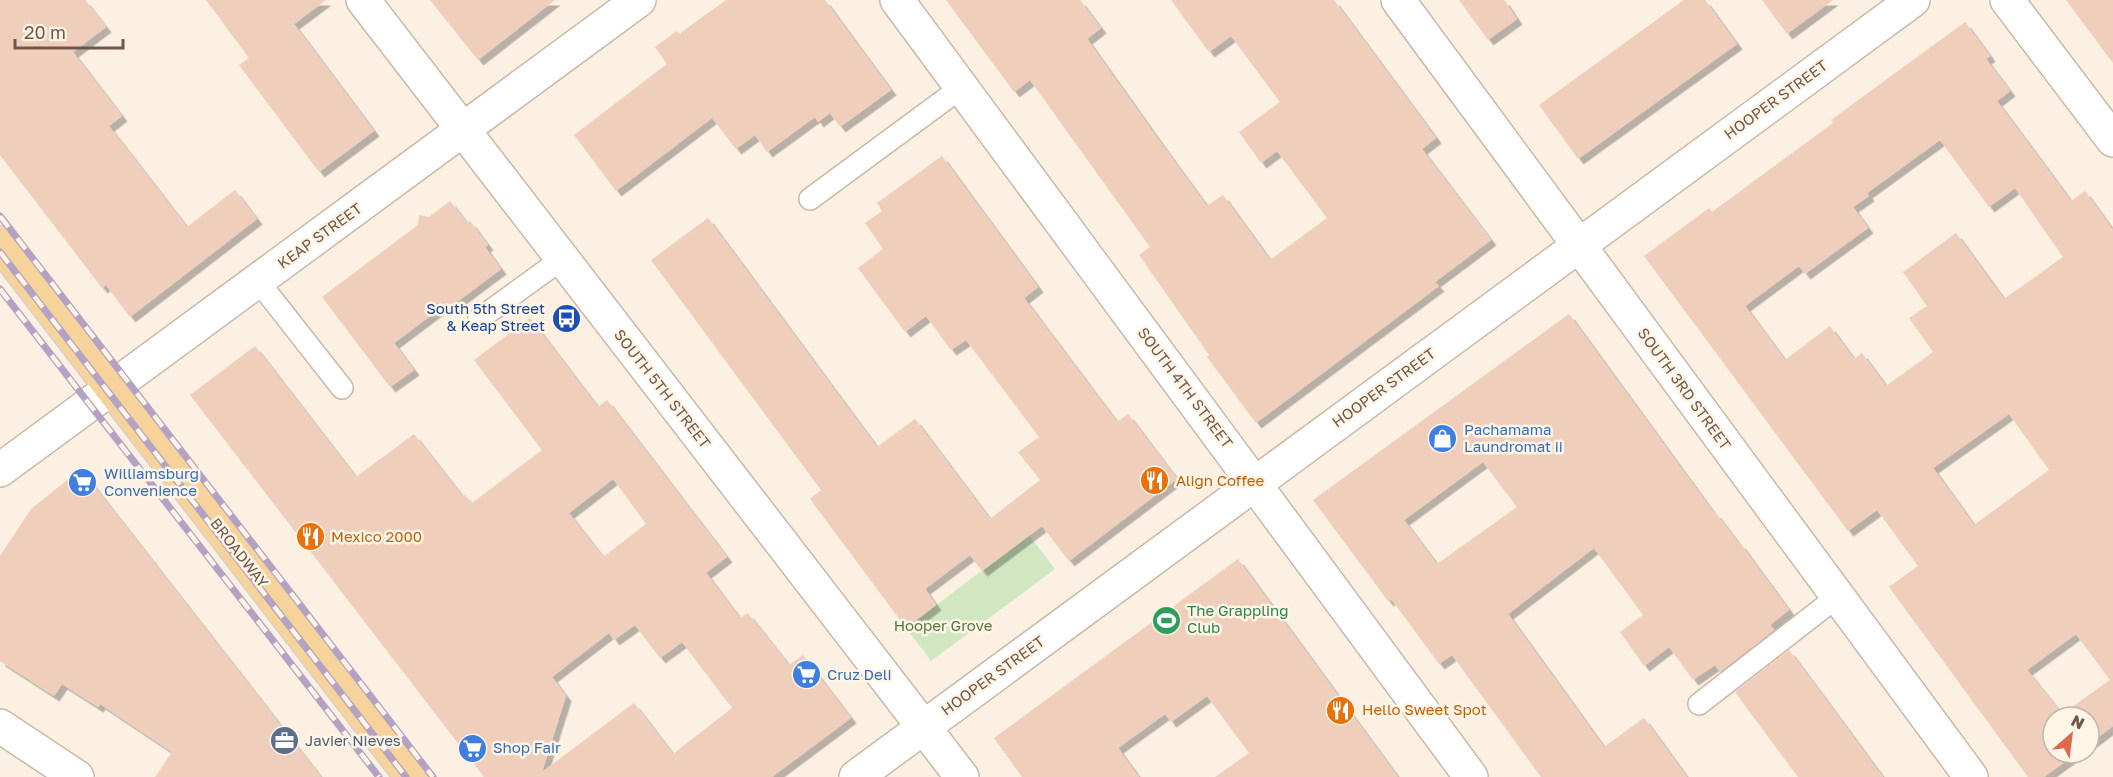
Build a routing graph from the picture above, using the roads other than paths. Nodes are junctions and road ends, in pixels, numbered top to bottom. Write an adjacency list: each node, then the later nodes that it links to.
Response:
1 (363, 0): 8 (street, SOUTH 5TH STREET)
2 (639, 0): 8 (street, KEAP STREET)
3 (897, 0): 7 (street, SOUTH 4TH STREET)
4 (1398, 0): 12 (street, SOUTH 3RD STREET)
5 (1913, 0): 12 (street, HOOPER STREET)
6 (2007, 0): 9 (street)
7 (962, 87): 10 (lane); 19 (street, SOUTH 4TH STREET)
8 (463, 130): 13 (street, SOUTH 5TH STREET); 14 (street, KEAP STREET)
9 (2113, 140)
10 (810, 199)
11 (0, 243): 16 (main road, BROADWAY)
12 (1579, 245): 19 (street, HOOPER STREET); 20 (street, SOUTH 3RD STREET)
13 (562, 259): 15 (lane); 23 (street, SOUTH 5TH STREET)
14 (258, 281): 16 (street, KEAP STREET); 17 (lane)
15 (478, 320)
16 (112, 388): 18 (street, KEAP STREET); 25 (main road, BROADWAY)
17 (342, 388)
18 (0, 470)
19 (1255, 484): 23 (street, HOOPER STREET); 28 (street, SOUTH 4TH STREET)
20 (1837, 597): 21 (lane); 29 (street, SOUTH 3RD STREET)
21 (1699, 704)
22 (0, 726): 24 (street)
23 (924, 727): 26 (street, HOOPER STREET); 27 (street, SOUTH 5TH STREET)
24 (77, 777)
25 (412, 777)
26 (856, 777)
27 (962, 777)
28 (1471, 777)
29 (1971, 777)

